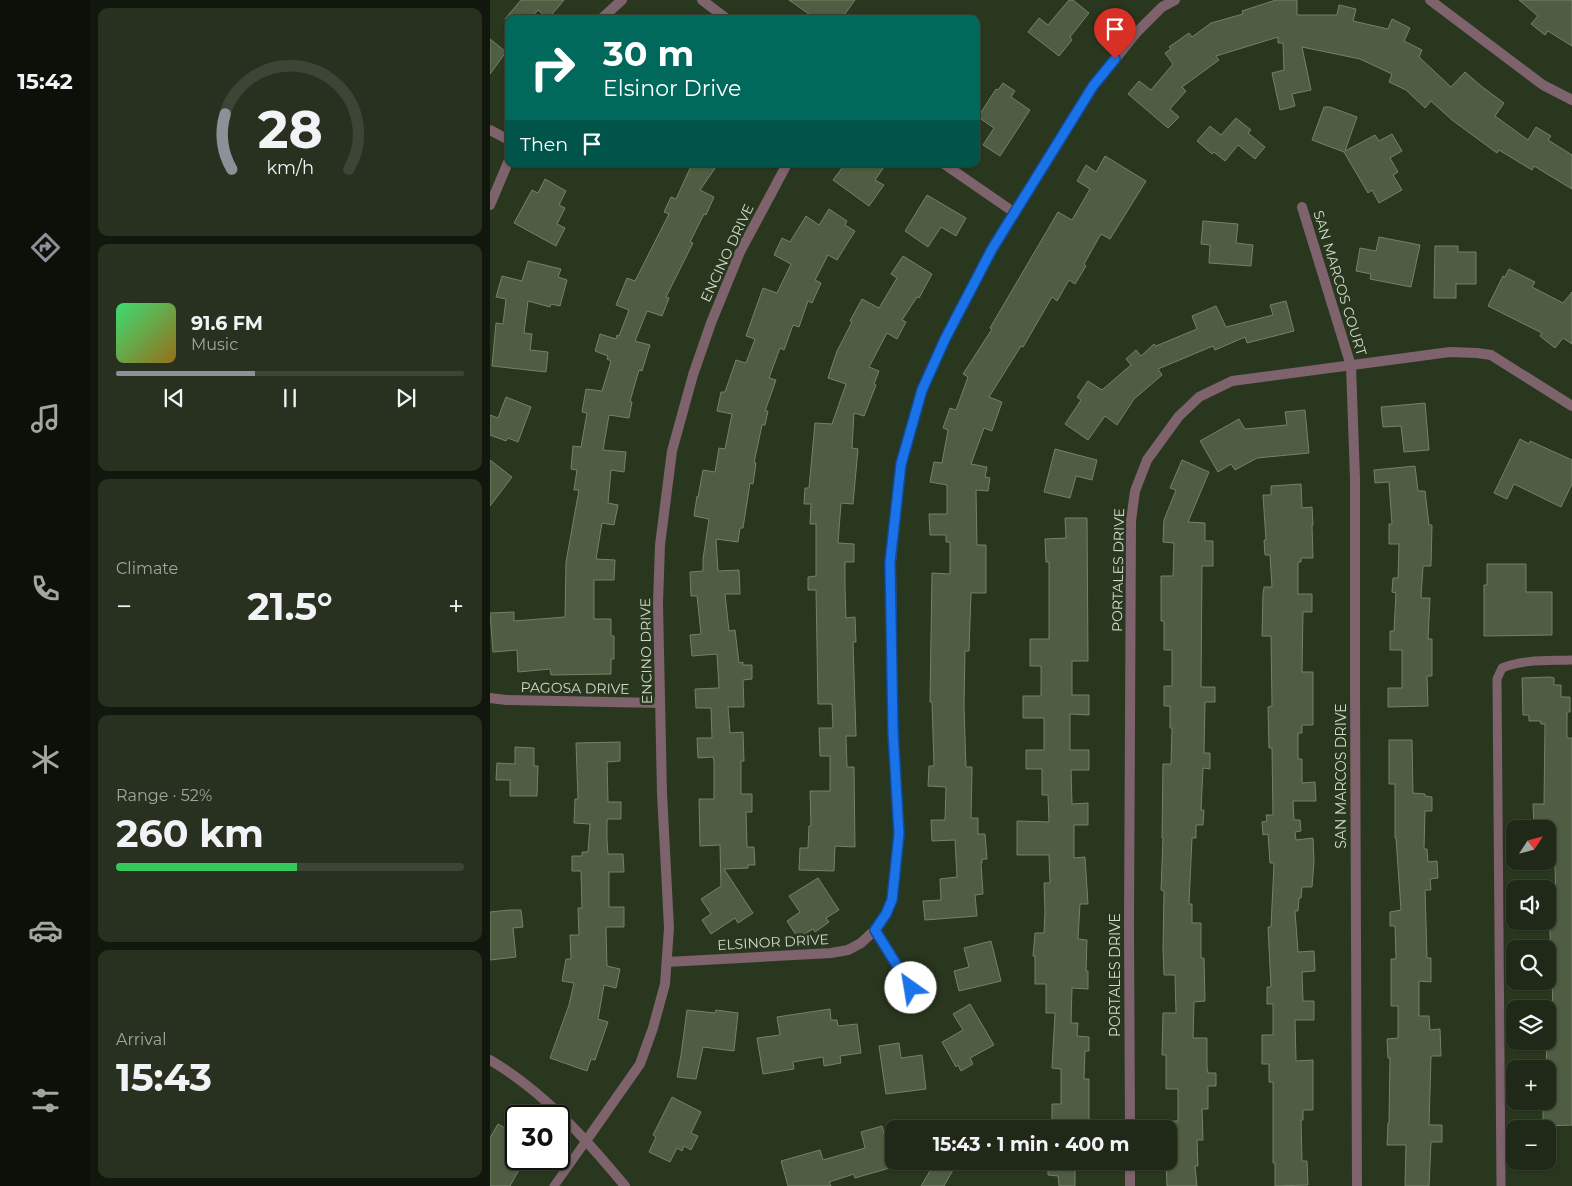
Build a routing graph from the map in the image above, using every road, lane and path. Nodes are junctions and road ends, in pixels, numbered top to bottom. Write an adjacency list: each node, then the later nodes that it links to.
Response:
1 (622, 0): 5 (street)
2 (702, 0): 6 (street)
3 (1175, 0): 15 (street, ELSINOR DRIVE)
4 (1430, 0): 7 (street)
5 (605, 15)
6 (722, 15)
7 (1572, 100)
8 (490, 130): 9 (street)
9 (505, 138)
10 (506, 167): 13 (street)
11 (785, 167): 20 (street, ENCINO DRIVE)
12 (948, 167): 15 (street)
13 (490, 205)
14 (1302, 207): 16 (street, SAN MARCOS COURT)
15 (1015, 213): 21 (street, ELSINOR DRIVE)
16 (1351, 366): 17 (street, PORTALES DRIVE); 25 (street, PORTALES DRIVE); 31 (street, SAN MARCOS DRIVE)
17 (1572, 406)
18 (1572, 660): 32 (lane)
19 (490, 698): 20 (street, PAGOSA DRIVE)
20 (660, 703): 22 (street, ENCINO DRIVE)
21 (875, 930): 22 (street, ELSINOR DRIVE); 23 (street)
22 (666, 962): 26 (street, ENCINO DRIVE)
23 (911, 988)
24 (490, 1060): 26 (street)
25 (1130, 1120)
26 (586, 1141): 28 (lane); 29 (street)
27 (1130, 1170): 30 (street)
28 (554, 1186)
29 (625, 1186)
30 (1130, 1186)
31 (1357, 1186)
32 (1501, 1186)

